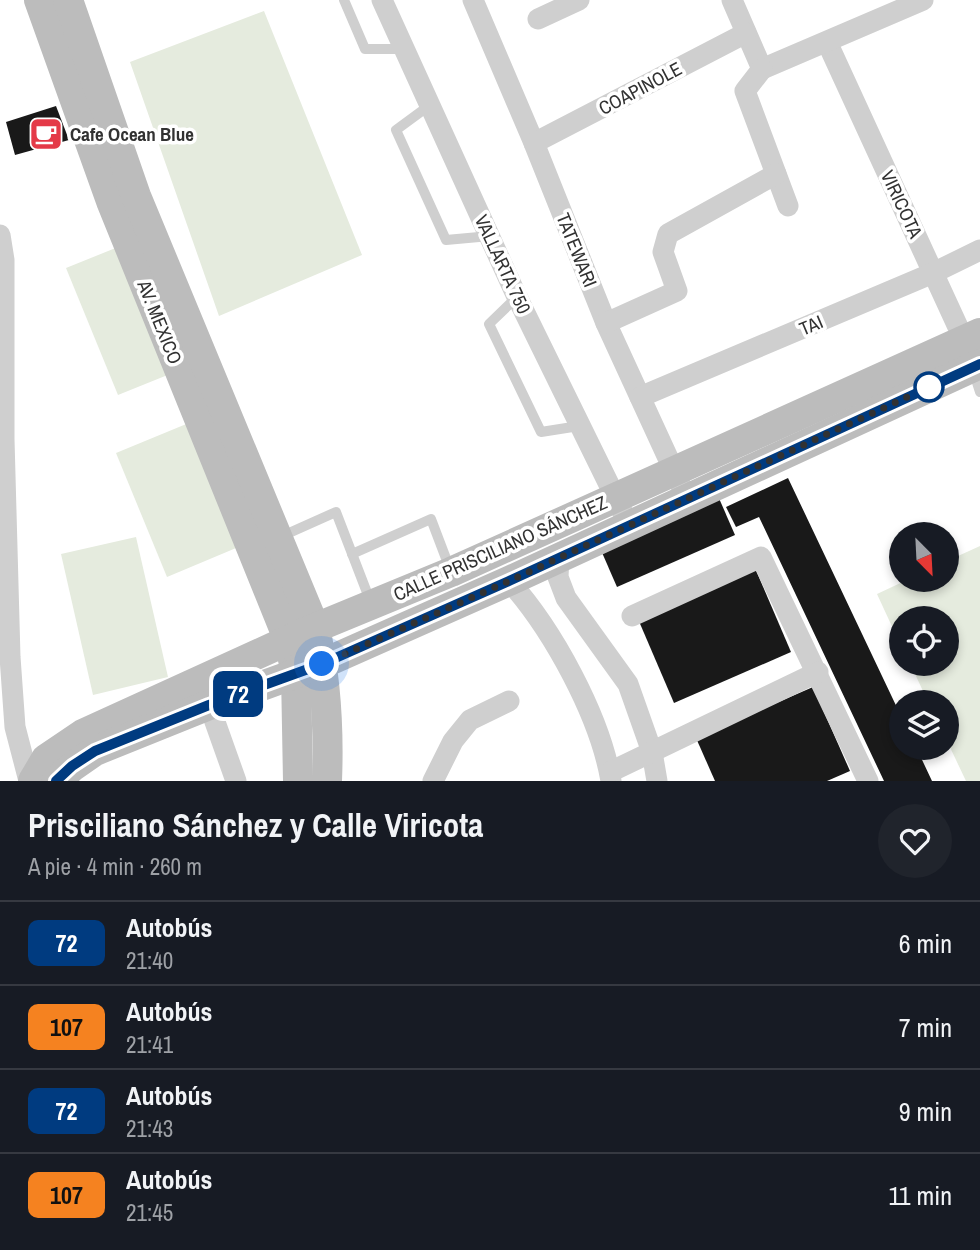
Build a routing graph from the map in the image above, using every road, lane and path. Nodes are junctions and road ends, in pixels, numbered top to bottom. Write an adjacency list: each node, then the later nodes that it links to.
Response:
1 (39, 0): 38 (main road, AV. MEXICO)
2 (68, 0): 31 (main road, AV. MEXICO)
3 (344, 0): 12 (lane)
4 (382, 0): 12 (street, VALLARTA 750)
5 (473, 0): 15 (street, TATEWARI)
6 (579, 0): 9 (street)
7 (732, 0): 10 (street)
8 (923, 0): 11 (street)
9 (538, 19)
10 (746, 33): 13 (street); 15 (street, COAPINOLE)
11 (827, 42): 13 (street); 21 (street, VIRICOTA)
12 (404, 49): 14 (street, VALLARTA 750)
13 (762, 69): 16 (street)
14 (430, 105): 19 (street, VALLARTA 750); 19 (lane)
15 (534, 143): 23 (street, TATEWARI)
16 (776, 174): 17 (street); 23 (street)
17 (788, 206)
18 (0, 235): 47 (street)
19 (490, 236): 22 (street, VALLARTA 750)
20 (980, 250): 21 (street, TAI)
21 (933, 273): 24 (street, VIRICOTA); 25 (street, TAI)
22 (517, 297): 26 (street, VALLARTA 750); 26 (lane)
23 (606, 323): 25 (street, TATEWARI)
24 (975, 360): 27 (main road, CALLE PRISCILIANO SÁNCHEZ); 29 (main road, CALLE PRISCILIANO SÁNCHEZ)
25 (640, 397): 27 (street, TATEWARI)
26 (579, 426): 28 (street, VALLARTA 750)
27 (675, 471): 28 (main road, CALLE PRISCILIANO SÁNCHEZ); 29 (street, TATEWARI)
28 (615, 496): 30 (street, VALLARTA 750); 34 (main road, CALLE PRISCILIANO SÁNCHEZ)
29 (687, 499): 30 (main road, CALLE PRISCILIANO SÁNCHEZ)
30 (629, 525): 33 (main road, CALLE PRISCILIANO SÁNCHEZ)
31 (278, 538): 32 (lane); 38 (main road, AV. MEXICO)
32 (352, 554): 34 (lane); 36 (lane)
33 (559, 557): 35 (main road, CALLE PRISCILIANO SÁNCHEZ); 39 (street)
34 (451, 572): 36 (main road, CALLE PRISCILIANO SÁNCHEZ)
35 (509, 581): 40 (street); 41 (main road, CALLE PRISCILIANO SÁNCHEZ)
36 (372, 606): 38 (main road, CALLE PRISCILIANO SÁNCHEZ)
37 (632, 616): 42 (street)
38 (302, 635): 41 (main road); 47 (main road, CALLE PRISCILIANO SÁNCHEZ)
39 (600, 648): 40 (street); 45 (street)
40 (566, 666): 46 (street)
41 (309, 668): 44 (main road, CALLE PRISCILIANO SÁNCHEZ); 50 (main road); 51 (main road)
42 (818, 672): 45 (street); 54 (street)
43 (509, 701): 52 (street)
44 (209, 705): 48 (main road, CALLE PRISCILIANO SÁNCHEZ); 49 (street)
45 (652, 752): 46 (street); 53 (street)
46 (610, 777)
47 (31, 781)
48 (56, 781)
49 (236, 781)
50 (299, 781)
51 (327, 781)
52 (433, 781)
53 (657, 781)
54 (868, 781)

